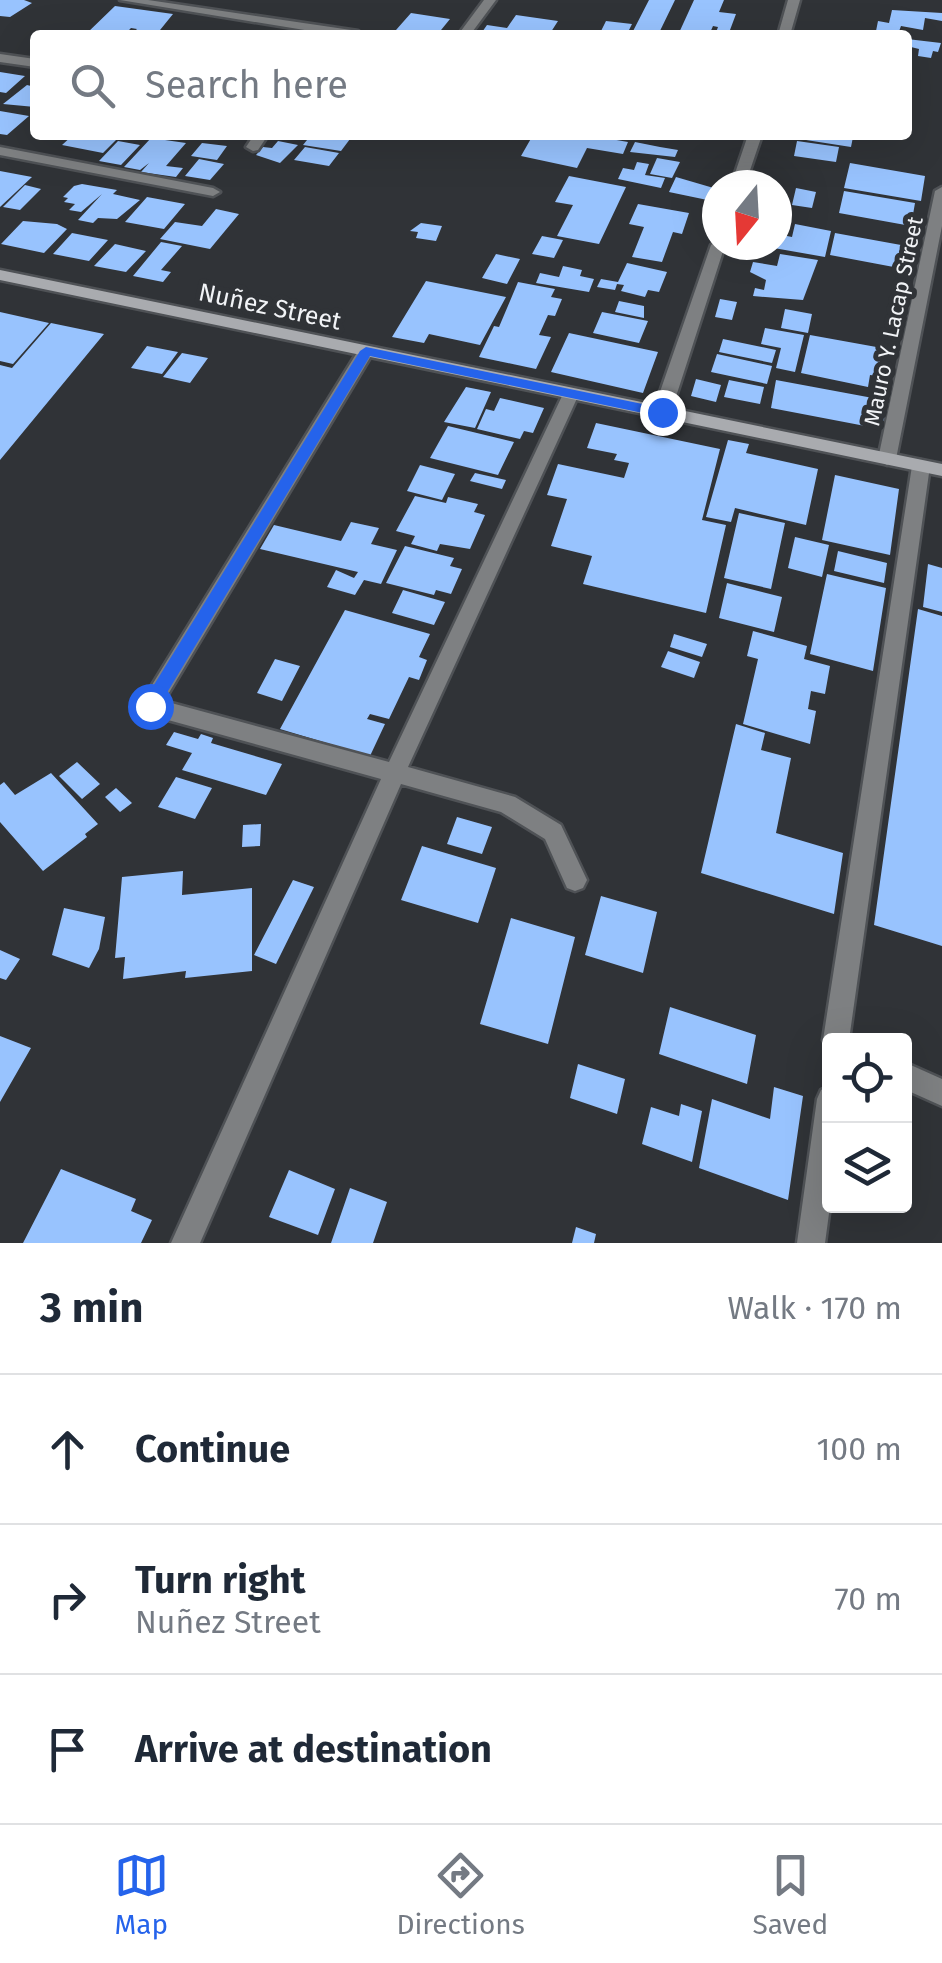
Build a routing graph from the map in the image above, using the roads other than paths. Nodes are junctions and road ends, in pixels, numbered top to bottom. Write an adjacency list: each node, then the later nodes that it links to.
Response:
1 (126, 0): 4 (street)
2 (490, 0): 5 (street)
3 (794, 0): 6 (street)
4 (317, 30)
5 (468, 30)
6 (785, 30)
7 (0, 58): 8 (street)
8 (30, 63)
9 (753, 140): 11 (street)
10 (0, 151): 13 (street)
11 (743, 170)
12 (942, 191): 19 (street, Mauro Y. Lacap Street)
13 (213, 192)
14 (713, 260): 18 (street)
15 (0, 275): 16 (street, Nuñez Street)
16 (366, 351): 17 (street, Nuñez Street); 21 (street)
17 (571, 394): 18 (street, Nuñez Street); 21 (street)
18 (662, 412): 19 (street, Nuñez Street)
19 (887, 459): 20 (street, Nuñez Street)
20 (932, 468): 23 (street)
21 (394, 774): 22 (street); 27 (street)
22 (575, 880)
23 (837, 1033)
24 (912, 1079): 25 (street)
25 (942, 1093)
26 (827, 1123): 28 (street)
27 (185, 1243)
28 (811, 1243)

